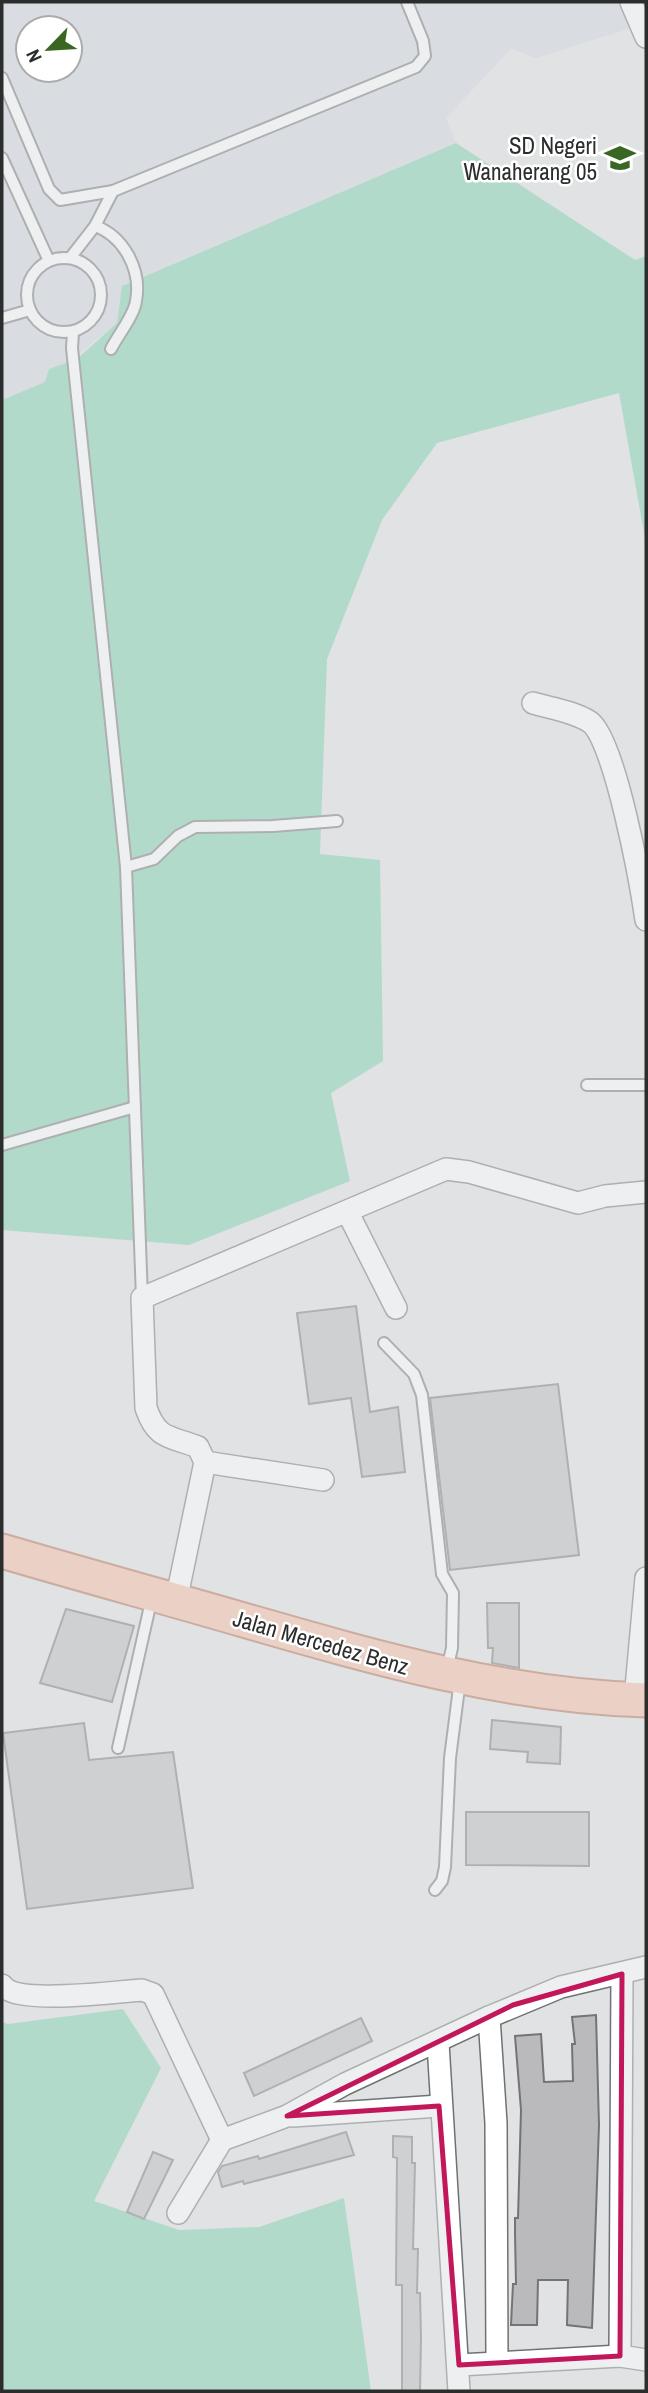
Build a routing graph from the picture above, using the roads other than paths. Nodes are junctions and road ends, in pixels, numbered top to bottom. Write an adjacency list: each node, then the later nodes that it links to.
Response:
1 (407, 2): 6 (lane)
2 (631, 2): 3 (street)
3 (646, 37)
4 (2, 78): 6 (lane)
5 (2, 158): 9 (lane)
6 (113, 191): 7 (lane)
7 (95, 226): 8 (lane); 13 (lane)
8 (70, 258): 9 (lane); 12 (lane)
9 (48, 261): 10 (lane)
10 (30, 310): 11 (lane); 12 (lane)
11 (2, 318)
12 (73, 332): 16 (lane)
13 (111, 349)
14 (533, 703): 17 (street)
15 (337, 821): 16 (lane)
16 (126, 867): 20 (lane)
17 (646, 920)
18 (587, 1085): 19 (lane)
19 (646, 1085)
20 (135, 1107): 21 (lane); 24 (lane)
21 (2, 1144)
22 (646, 1192): 23 (street)
23 (348, 1213): 24 (street); 25 (street)
24 (142, 1298): 27 (street)
25 (396, 1308)
26 (384, 1343): 32 (lane)
27 (205, 1462): 28 (street); 31 (street)
28 (323, 1480)
29 (2, 1551): 31 (main road, Jalan Mercedez Benz)
30 (646, 1578): 33 (street)
31 (164, 1598): 32 (main road, Jalan Mercedez Benz); 34 (lane)
32 (453, 1677): 33 (main road, Jalan Mercedez Benz); 35 (lane)
33 (640, 1699)
34 (118, 1748)
35 (435, 1890)
36 (646, 1967): 37 (street)
37 (622, 1974): 39 (street); 45 (street)
38 (2, 1985): 43 (street)
39 (489, 2017): 40 (street); 46 (street)
40 (438, 2043): 41 (street); 42 (street)
41 (439, 2106): 42 (street); 48 (street)
42 (287, 2116): 43 (street)
43 (222, 2140): 44 (street)
44 (178, 2213)
45 (620, 2356): 46 (street); 47 (street)
46 (496, 2360): 48 (street)
47 (646, 2360)
48 (459, 2365): 49 (street)
49 (459, 2391)

